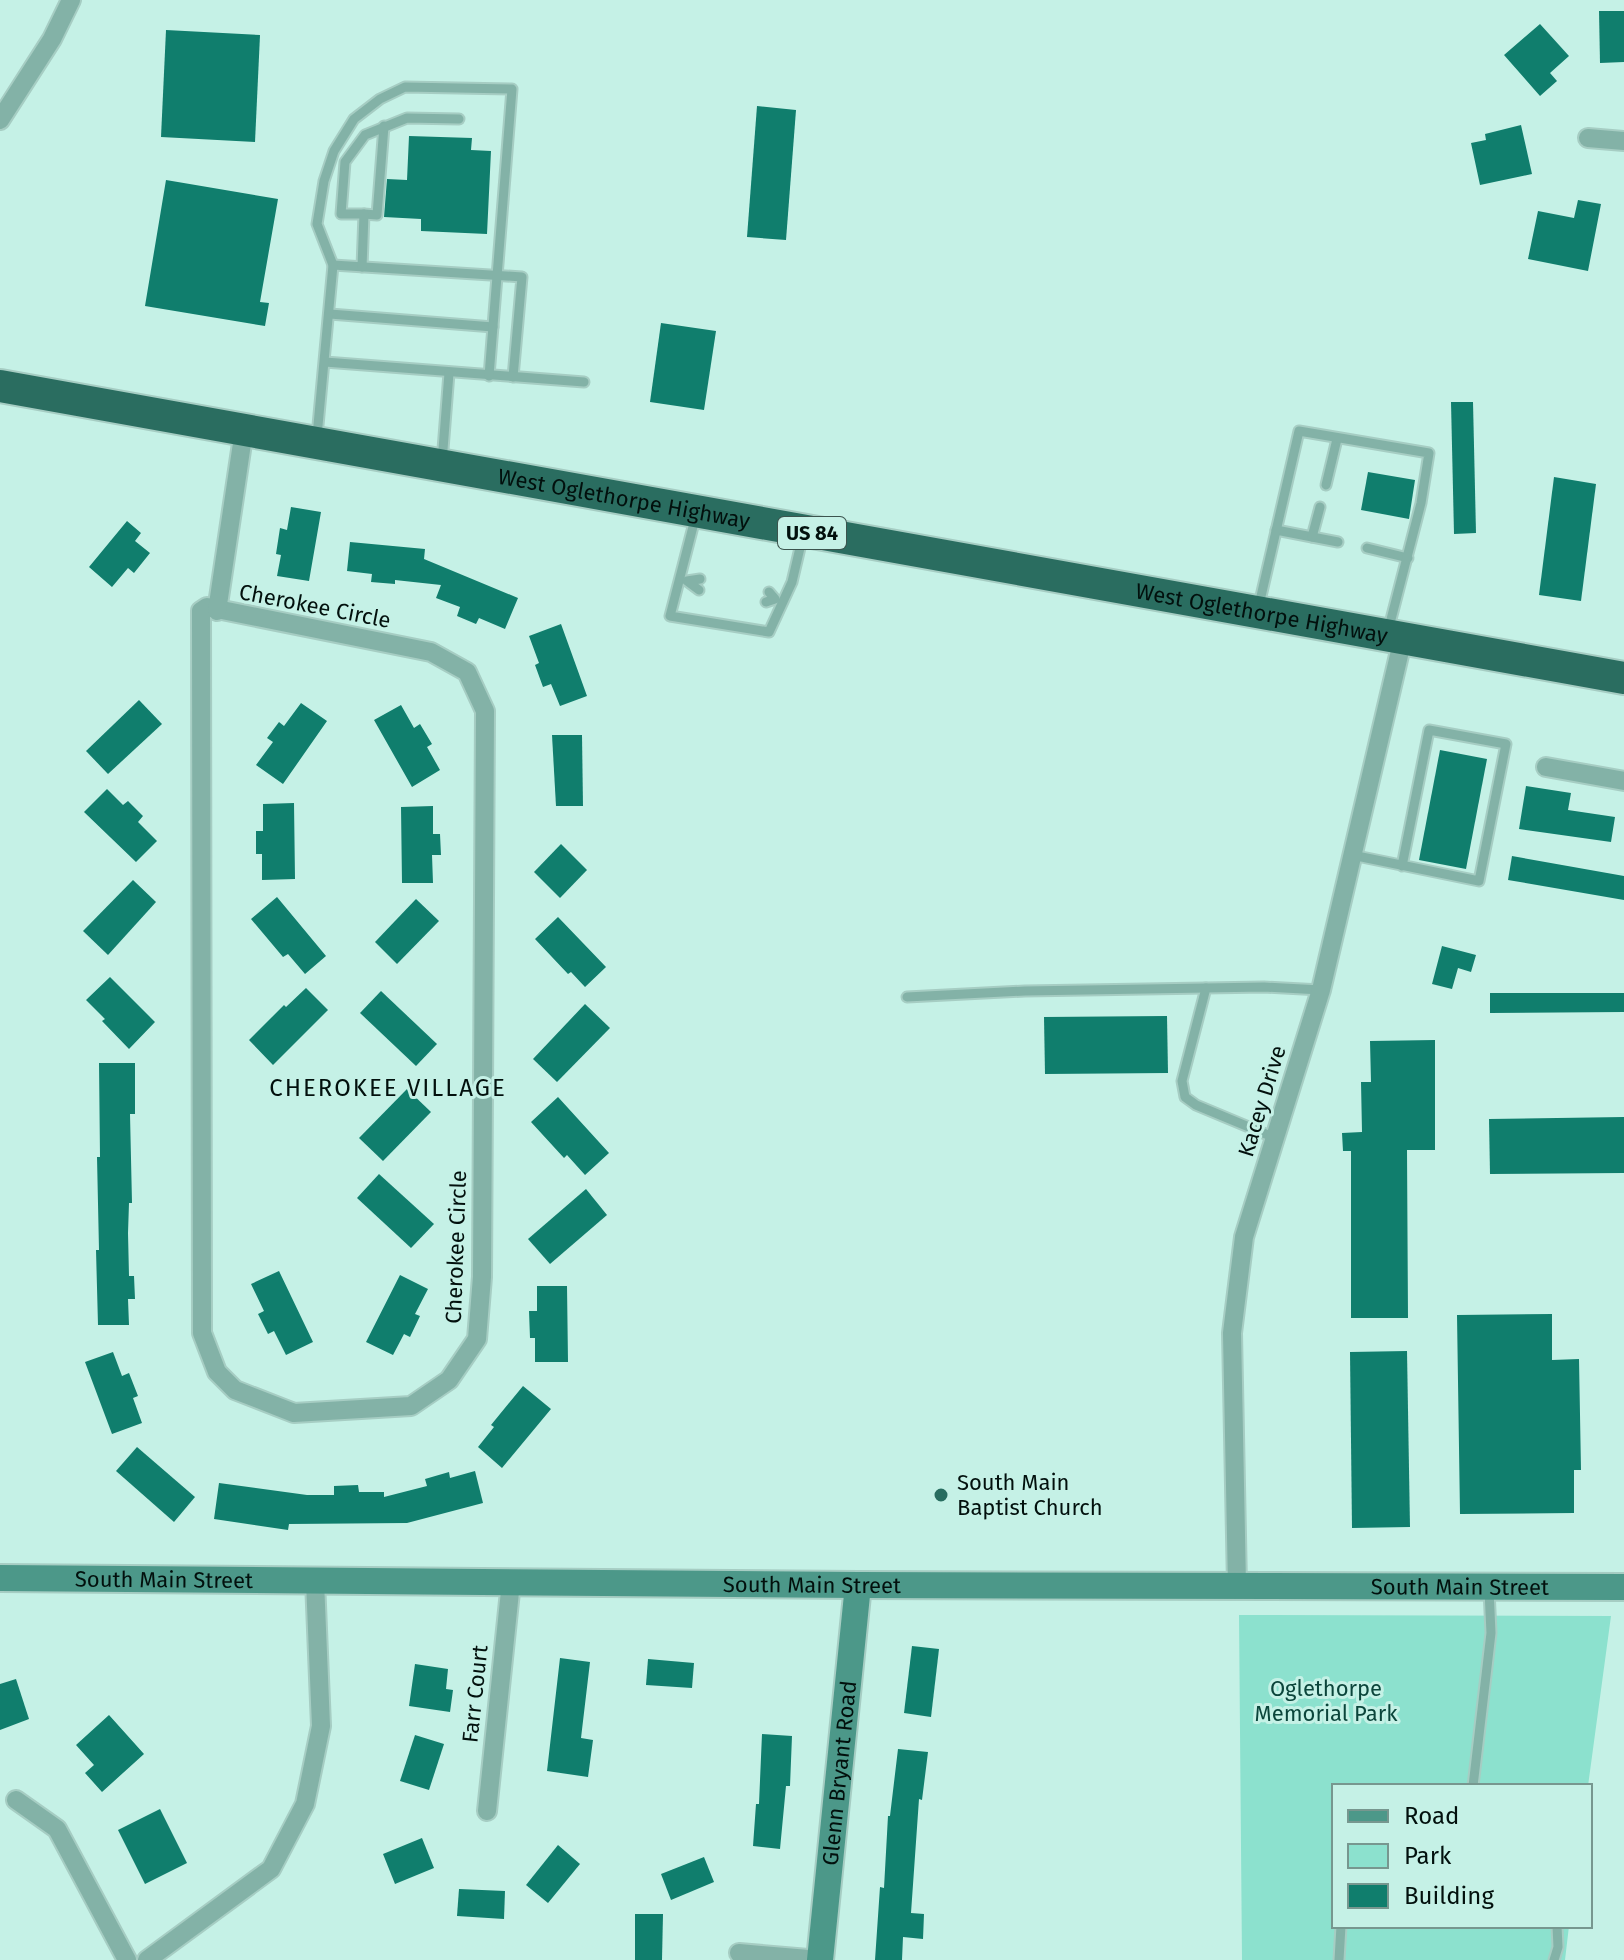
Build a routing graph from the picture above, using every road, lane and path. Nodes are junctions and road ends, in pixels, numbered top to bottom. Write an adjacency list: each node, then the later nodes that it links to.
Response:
1 (71, 0): 3 (street)
2 (459, 119): 4 (lane)
3 (0, 120)
4 (384, 126): 7 (lane); 7 (lane)
5 (1588, 138): 6 (street)
6 (1624, 141)
7 (364, 214): 9 (lane)
8 (333, 265): 9 (lane); 10 (lane); 11 (lane)
9 (362, 267): 10 (lane)
10 (497, 277): 12 (lane); 16 (lane)
11 (330, 314): 12 (lane); 13 (lane)
12 (493, 327): 15 (lane)
13 (325, 362): 14 (lane); 21 (lane)
14 (449, 373): 15 (lane); 22 (lane)
15 (489, 376): 16 (lane)
16 (513, 377): 17 (lane)
17 (584, 382)
18 (0, 386): 19 (highway, West Oglethorpe Highway / US 84)
19 (244, 430): 21 (highway, West Oglethorpe Highway / US 84); 34 (street, Cherokee Circle)
20 (1337, 439): 23 (lane); 26 (lane); 31 (lane)
21 (317, 443): 22 (highway, West Oglethorpe Highway / US 84)
22 (442, 466): 25 (highway, West Oglethorpe Highway / US 84)
23 (1326, 485)
24 (1320, 507): 28 (lane)
25 (697, 512): 27 (highway, West Oglethorpe Highway / US 84); 32 (lane)
26 (1276, 530): 28 (lane); 35 (lane)
27 (804, 531): 32 (lane); 35 (highway, West Oglethorpe Highway / US 84)
28 (1312, 537): 29 (lane)
29 (1338, 542)
30 (1367, 548): 31 (lane)
31 (1408, 558): 36 (lane)
32 (682, 580): 33 (lane)
33 (700, 584)
34 (217, 611): 34 (street, Cherokee Circle)
35 (1257, 612): 36 (highway, West Oglethorpe Highway / US 84)
36 (1395, 637): 37 (highway, West Oglethorpe Highway / US 84); 40 (street, Kacey Drive)
37 (1624, 678)
38 (1546, 767): 39 (street)
39 (1624, 781)
40 (1352, 855): 41 (lane); 43 (street, Kacey Drive)
41 (1402, 866): 41 (lane)
42 (1206, 988): 43 (lane); 44 (lane); 45 (lane)
43 (1321, 990): 45 (street, Kacey Drive)
44 (907, 997)
45 (1275, 1138): 50 (street, Kacey Drive)
46 (0, 1578): 47 (street, South Main Street)
47 (315, 1581): 48 (street, South Main Street); 60 (street)
48 (511, 1582): 49 (street, South Main Street); 55 (street, Farr Court)
49 (858, 1585): 50 (street, South Main Street); 61 (street, Glenn Bryant Road)
50 (1237, 1586): 51 (street, South Main Street)
51 (1489, 1586): 52 (street, South Main Street); 53 (lane)
52 (1624, 1587)
53 (1473, 1784)
54 (16, 1800): 59 (street)
55 (487, 1811)
56 (1341, 1928): 62 (lane)
57 (1557, 1928): 63 (lane)
58 (739, 1953): 61 (street)
59 (127, 1960)
60 (147, 1960)
61 (820, 1960)
62 (1339, 1960)
63 (1554, 1960)

